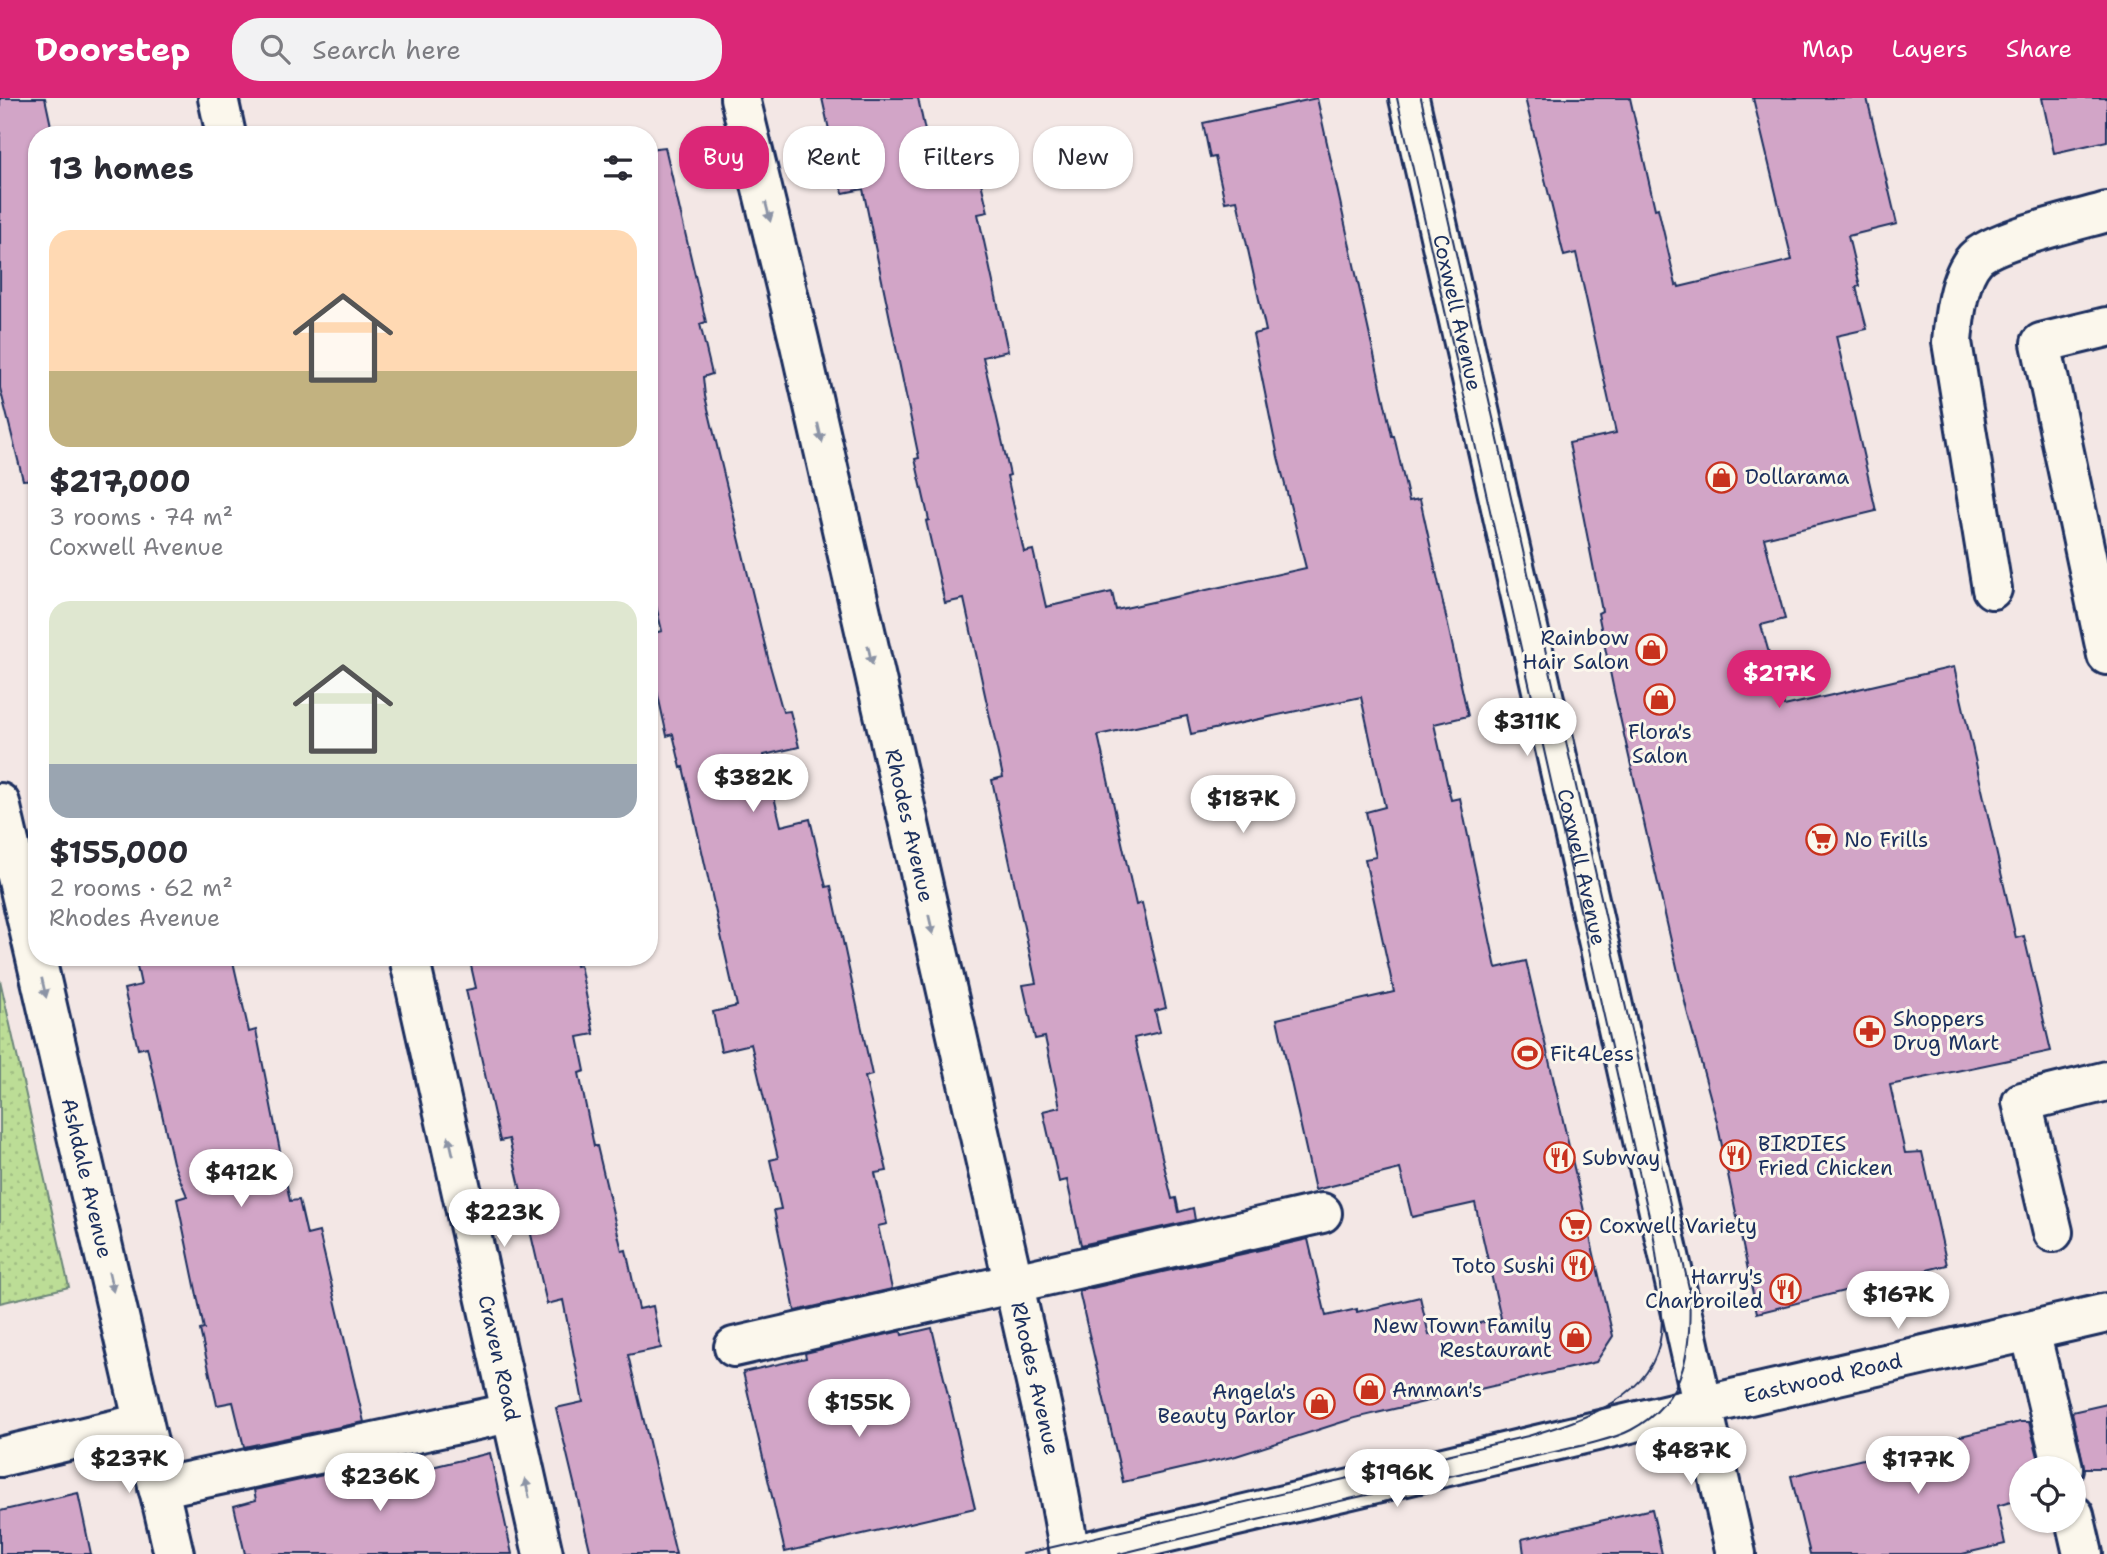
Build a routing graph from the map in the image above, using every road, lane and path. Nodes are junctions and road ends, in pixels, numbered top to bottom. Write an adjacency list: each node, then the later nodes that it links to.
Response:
1 (218, 98): 4 (street)
2 (740, 98): 16 (street, Rhodes Avenue, one-way to 16)
3 (1409, 98): 20 (street, Coxwell Avenue)
4 (224, 126)
5 (2107, 212): 7 (street)
6 (2107, 327): 8 (street)
7 (1992, 589)
8 (2107, 655)
9 (0, 803): 10 (street, Ashdale Avenue, one-way to 10)
10 (28, 924)
11 (38, 966): 22 (street, Ashdale Avenue, one-way to 22)
12 (411, 966): 21 (street, Craven Road, one-way to 12)
13 (2107, 1081): 15 (street)
14 (1322, 1213): 16 (street)
15 (2053, 1232)
16 (1012, 1283): 19 (street); 29 (street, Rhodes Avenue)
17 (2107, 1313): 18 (street, Eastwood Road)
18 (2030, 1331): 20 (street, Eastwood Road); 23 (street)
19 (734, 1347)
20 (1702, 1406): 30 (street, Eastwood Road); 31 (street, Coxwell Avenue)
21 (510, 1413): 25 (street); 28 (street, Craven Road, one-way to 21)
22 (143, 1423): 24 (street); 25 (street, Ashdale Avenue)
23 (2060, 1456)
24 (0, 1457)
25 (158, 1488): 27 (street, Ashdale Avenue)
26 (2078, 1533): 32 (street)
27 (174, 1554)
28 (543, 1554)
29 (1070, 1554)
30 (1076, 1554)
31 (1736, 1554)
32 (2083, 1554)

